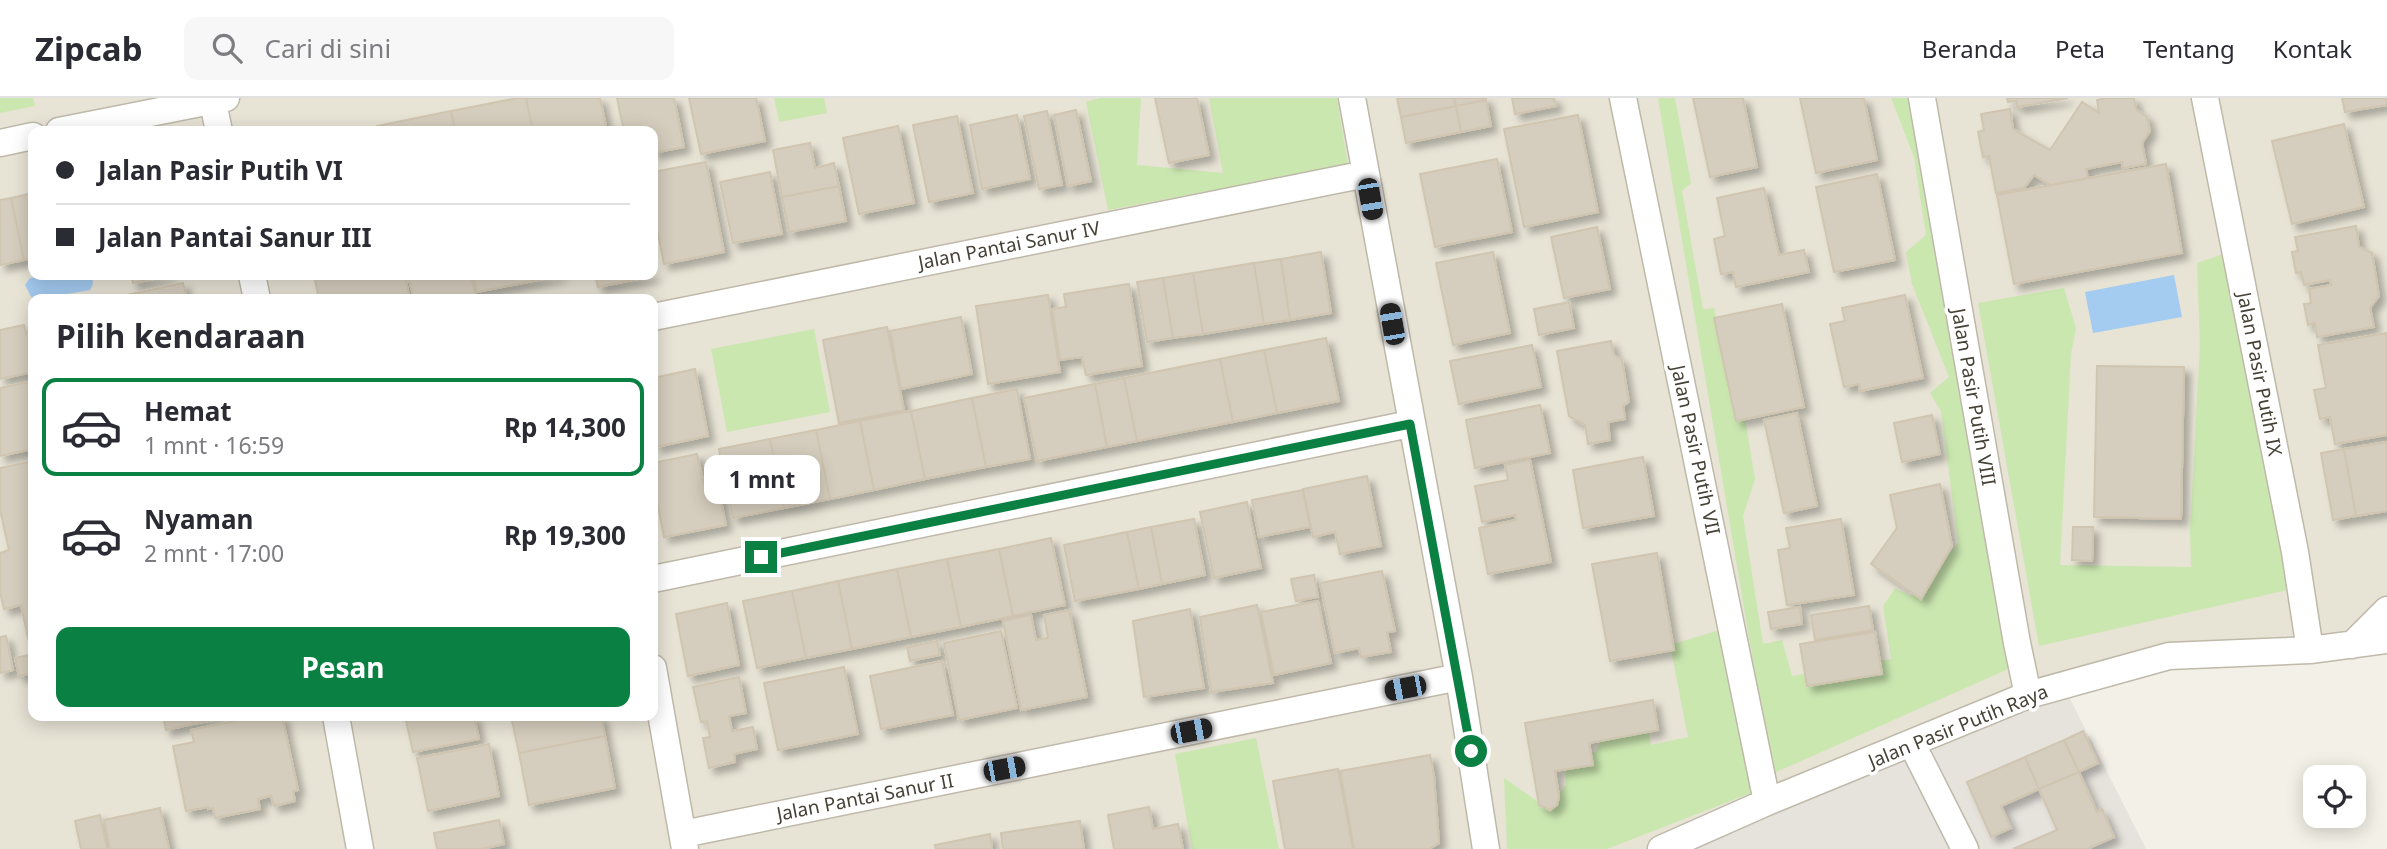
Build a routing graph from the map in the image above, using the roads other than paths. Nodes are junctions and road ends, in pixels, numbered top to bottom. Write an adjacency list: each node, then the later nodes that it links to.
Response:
1 (1352, 98): 10 (street)
2 (1623, 98): 23 (street, Jalan Pasir Putih VII)
3 (1922, 98): 19 (street, Jalan Pasir Putih VIII)
4 (2205, 98): 17 (street, Jalan Pasir Putih IX)
5 (216, 99): 6 (street); 7 (street)
6 (84, 126)
7 (219, 126)
8 (28, 137): 9 (street)
9 (0, 143)
10 (1366, 174): 11 (street, Jalan Pantai Sanur IV); 12 (street)
11 (658, 316)
12 (1410, 424): 13 (street); 18 (street)
13 (658, 578)
14 (2386, 613): 16 (street)
15 (2387, 640): 16 (street, Jalan Pasir Putih Raya)
16 (2352, 645): 17 (street, Jalan Pasir Putih Raya)
17 (2310, 650): 19 (street, Jalan Pasir Putih Raya)
18 (1459, 677): 24 (street, Jalan Pantai Sanur II); 26 (street)
19 (2028, 695): 22 (street, Jalan Pasir Putih Raya)
20 (658, 696): 24 (street)
21 (338, 721): 25 (street)
22 (1912, 744): 23 (street, Jalan Pasir Putih Raya); 28 (street)
23 (1767, 802): 27 (street, Jalan Pasir Putih Raya)
24 (684, 842)
25 (360, 849)
26 (1486, 849)
27 (1661, 849)
28 (1965, 849)

